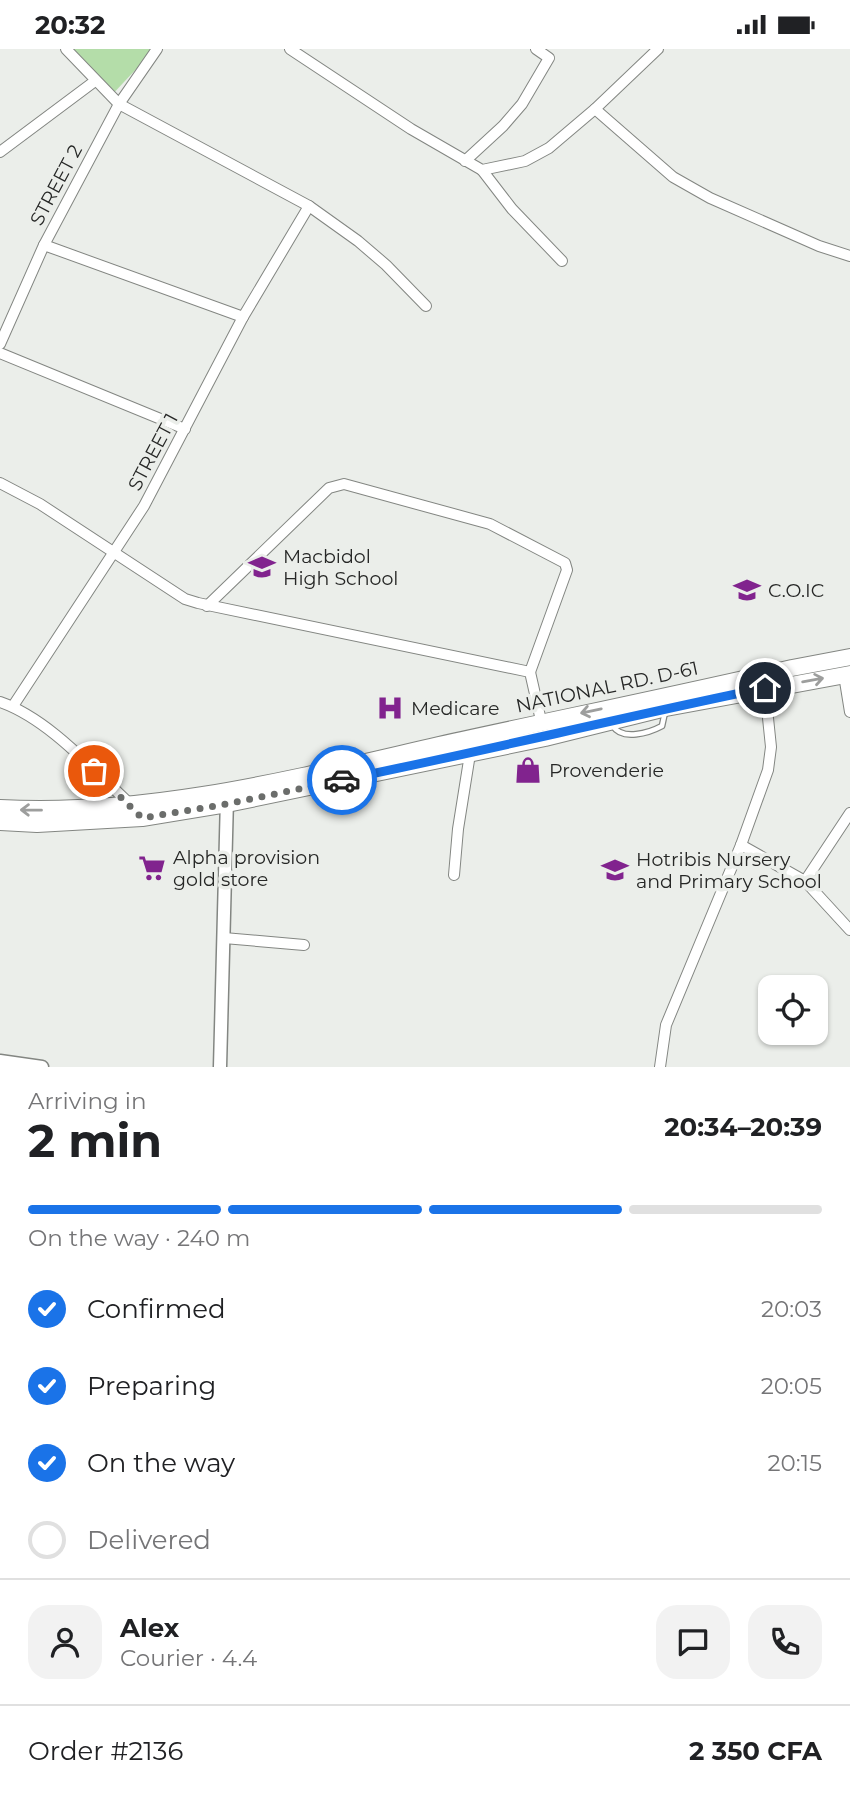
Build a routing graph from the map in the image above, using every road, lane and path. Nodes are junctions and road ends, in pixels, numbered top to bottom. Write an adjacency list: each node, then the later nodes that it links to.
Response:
1 (66, 49): 7 (street)
2 (157, 49): 8 (street, STREET 2)
3 (290, 49): 11 (street)
4 (536, 49): 6 (street)
5 (658, 49): 9 (street)
6 (550, 53): 11 (street)
7 (95, 81): 8 (street); 10 (street)
8 (119, 104): 13 (street); 14 (street, STREET 2)
9 (595, 109): 12 (street); 15 (street)
10 (0, 152)
11 (465, 161): 12 (street)
12 (482, 170): 16 (street)
13 (309, 206): 17 (street); 18 (street, STREET 1)
14 (44, 245): 18 (street); 19 (street, STREET 2)
15 (850, 256)
16 (562, 261)
17 (426, 306)
18 (243, 317): 21 (street, STREET 1)
19 (0, 344)
20 (0, 353): 21 (street)
21 (185, 429): 23 (street, STREET 1)
22 (0, 483): 23 (street)
23 (114, 551): 24 (street); 30 (street, STREET 1)
24 (207, 606): 26 (street); 26 (street)
25 (850, 657): 32 (highway, NATIONAL RD. D-61, one-way to 32)
26 (530, 672): 32 (street)
27 (847, 674): 28 (highway, NATIONAL RD. D-61, one-way to 27); 31 (street)
28 (765, 688): 32 (highway, NATIONAL RD. D-61); 39 (street)
29 (0, 702): 30 (street)
30 (13, 706): 36 (street)
31 (850, 712)
32 (543, 730): 33 (highway, NATIONAL RD. D-61); 34 (highway, NATIONAL RD. D-61)
33 (470, 754): 34 (highway, NATIONAL RD. D-61); 40 (street)
34 (227, 798): 36 (highway, NATIONAL RD. D-61); 43 (street)
35 (0, 808): 36 (highway, NATIONAL RD. D-61, one-way to 35)
36 (137, 812): 38 (highway, NATIONAL RD. D-61)
37 (850, 813): 41 (street)
38 (0, 822)
39 (741, 845): 41 (street); 46 (street)
40 (454, 874)
41 (805, 881): 42 (street)
42 (850, 930)
43 (224, 938): 44 (street); 48 (street)
44 (304, 945)
45 (0, 1061): 47 (street)
46 (661, 1062)
47 (42, 1067)
48 (220, 1067)

